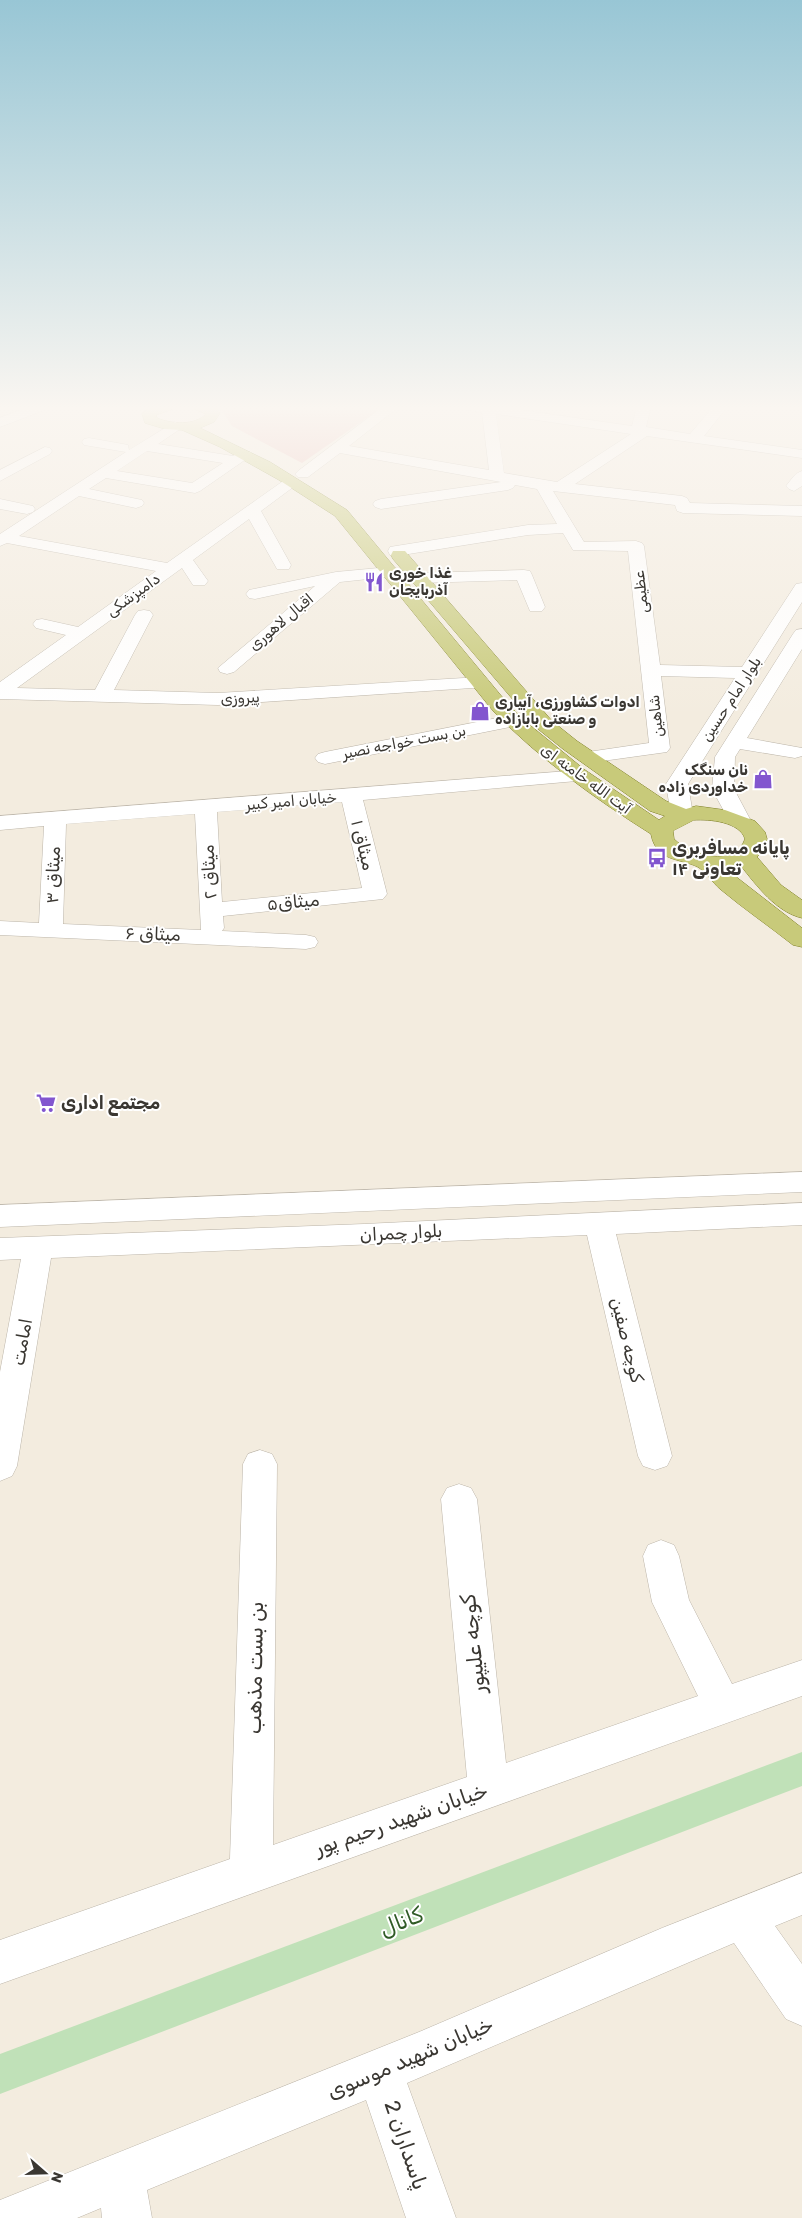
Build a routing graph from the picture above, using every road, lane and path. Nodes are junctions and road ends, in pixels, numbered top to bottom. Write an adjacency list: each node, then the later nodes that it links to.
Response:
1 (27, 509): 9 (street)
2 (45, 510): 9 (street)
3 (252, 510): 12 (street, دامپزشکی); 13 (street)
4 (336, 510): 14 (main road, آیت الله خامنه ای)
5 (557, 510): 8 (street, عظیمی)
6 (773, 510): 7 (street)
7 (802, 510)
8 (568, 528): 11 (street); 26 (street, عظیمی)
9 (2, 535): 12 (street)
10 (383, 536): 11 (main road, آیت الله خامنه ای)
11 (396, 551): 16 (main road, آیت الله خامنه ای)
12 (177, 564): 17 (street); 23 (street, دامپزشکی)
13 (283, 565)
14 (390, 572): 15 (street); 28 (main road, آیت الله خامنه ای)
15 (336, 577): 19 (street); 25 (street, اقبال لاهوری)
16 (419, 578): 20 (street); 37 (main road, آیت الله خامنه ای)
17 (200, 581)
18 (802, 588): 27 (street, بلوار امام حسین)
19 (255, 594)
20 (536, 607)
21 (144, 615): 30 (street)
22 (42, 624): 23 (street)
23 (82, 633): 29 (street, دامپزشکی)
24 (800, 643): 32 (street, بلوار امام حسین)
25 (227, 668)
26 (651, 670): 27 (street); 33 (street, شاهین)
27 (748, 673): 35 (street, بلوار امام حسین)
28 (480, 683): 30 (street, پیروزی); 31 (main road, آیت الله خامنه ای)
29 (0, 691): 30 (street, پیروزی)
30 (101, 696)
31 (513, 721): 36 (street, بن بست خواجه نصیر); 37 (main road, آیت الله خامنه ای)
32 (734, 742): 34 (street); 42 (street, بلوار امام حسین)
33 (660, 748): 35 (street); 37 (street, شاهین)
34 (795, 752)
35 (697, 753): 40 (street, بلوار امام حسین)
36 (325, 758)
37 (585, 767): 38 (street, خیابان امیر کبیر); 40 (main road, آیت الله خامنه ای); 44 (main road, آیت الله خامنه ای)
38 (351, 796): 39 (street, خیابان امیر کبیر); 47 (street, میثاق ۱)
39 (206, 808): 41 (street, خیابان امیر کبیر); 48 (street, میثاق ۲)
40 (682, 815): 42 (main road); 44 (main road)
41 (55, 819): 43 (street, خیابان امیر کبیر); 51 (street, میثاق ۳)
42 (740, 821): 45 (main road)
43 (0, 823)
44 (662, 832): 46 (main road)
45 (744, 857): 46 (main road); 49 (main road)
46 (706, 862): 53 (main road)
47 (376, 894): 48 (street, میثاق۵)
48 (211, 910): 52 (street, میثاق ۲)
49 (802, 911)
50 (0, 928): 51 (street, میثاق ۶)
51 (51, 930): 52 (street, میثاق ۶)
52 (212, 937): 54 (street, میثاق ۶)
53 (802, 940)
54 (306, 942)
55 (802, 1182): 56 (street, بلوار چمران)
56 (0, 1216)
57 (801, 1217): 58 (street, بلوار چمران)
58 (599, 1224): 59 (street, بلوار چمران); 61 (street, کوچه صفین)
59 (38, 1247): 60 (street, بلوار چمران); 63 (street, امامت)
60 (0, 1249)
61 (655, 1456)
62 (260, 1464): 69 (street, بن بست مذهب)
63 (0, 1466)
64 (459, 1499): 68 (street, کوچه علیپور)
65 (661, 1556): 67 (street)
66 (802, 1678): 67 (street, خیابان شهید رحیم پور)
67 (722, 1706): 68 (street, خیابان شهید رحیم پور)
68 (488, 1788): 69 (street, خیابان شهید رحیم پور)
69 (251, 1872): 72 (street, خیابان شهید رحیم پور)
70 (802, 1894): 71 (street, خیابان شهید موسوی)
71 (743, 1918): 73 (street); 74 (street, خیابان شهید موسوی)
72 (0, 1962)
73 (802, 2003)
74 (380, 2071): 75 (street, خیابان شهید موسوی); 77 (street, پاسداران 2)
75 (124, 2197): 76 (street, خیابان شهید موسوی)
76 (17, 2218)
77 (432, 2218)

